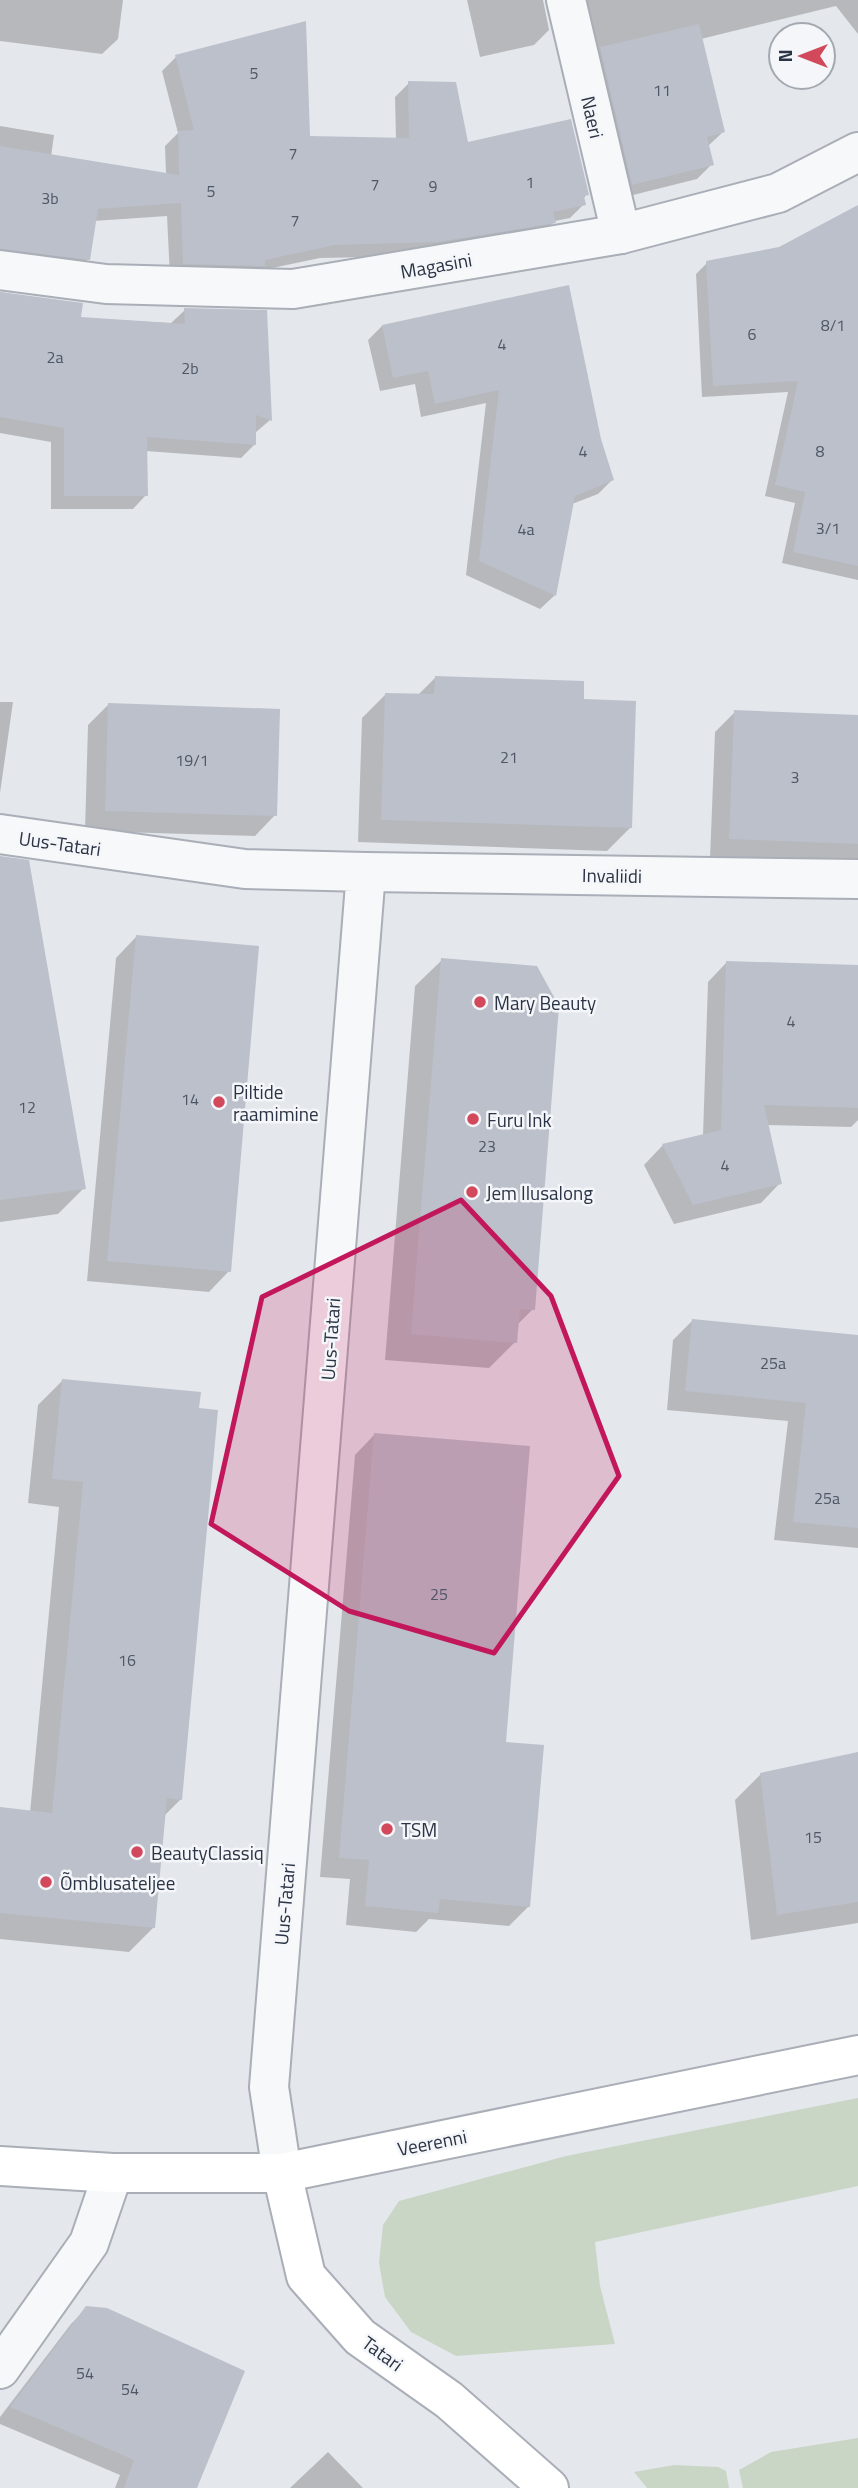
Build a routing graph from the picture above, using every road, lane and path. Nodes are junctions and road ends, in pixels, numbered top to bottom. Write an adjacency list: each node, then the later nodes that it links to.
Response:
1 (566, 0): 3 (street, Naeri)
2 (858, 152): 3 (street, Magasini)
3 (621, 233): 4 (street, Magasini)
4 (0, 270)
5 (0, 834): 6 (street, Uus-Tatari)
6 (366, 872): 7 (street, Invaliidi); 11 (street, Uus-Tatari)
7 (858, 879)
8 (858, 2056): 11 (street, Veerenni)
9 (0, 2166): 10 (street, Veerenni)
10 (113, 2173): 11 (street, Veerenni); 12 (street)
11 (282, 2173): 13 (street, Tatari)
12 (0, 2369)
13 (550, 2488)

